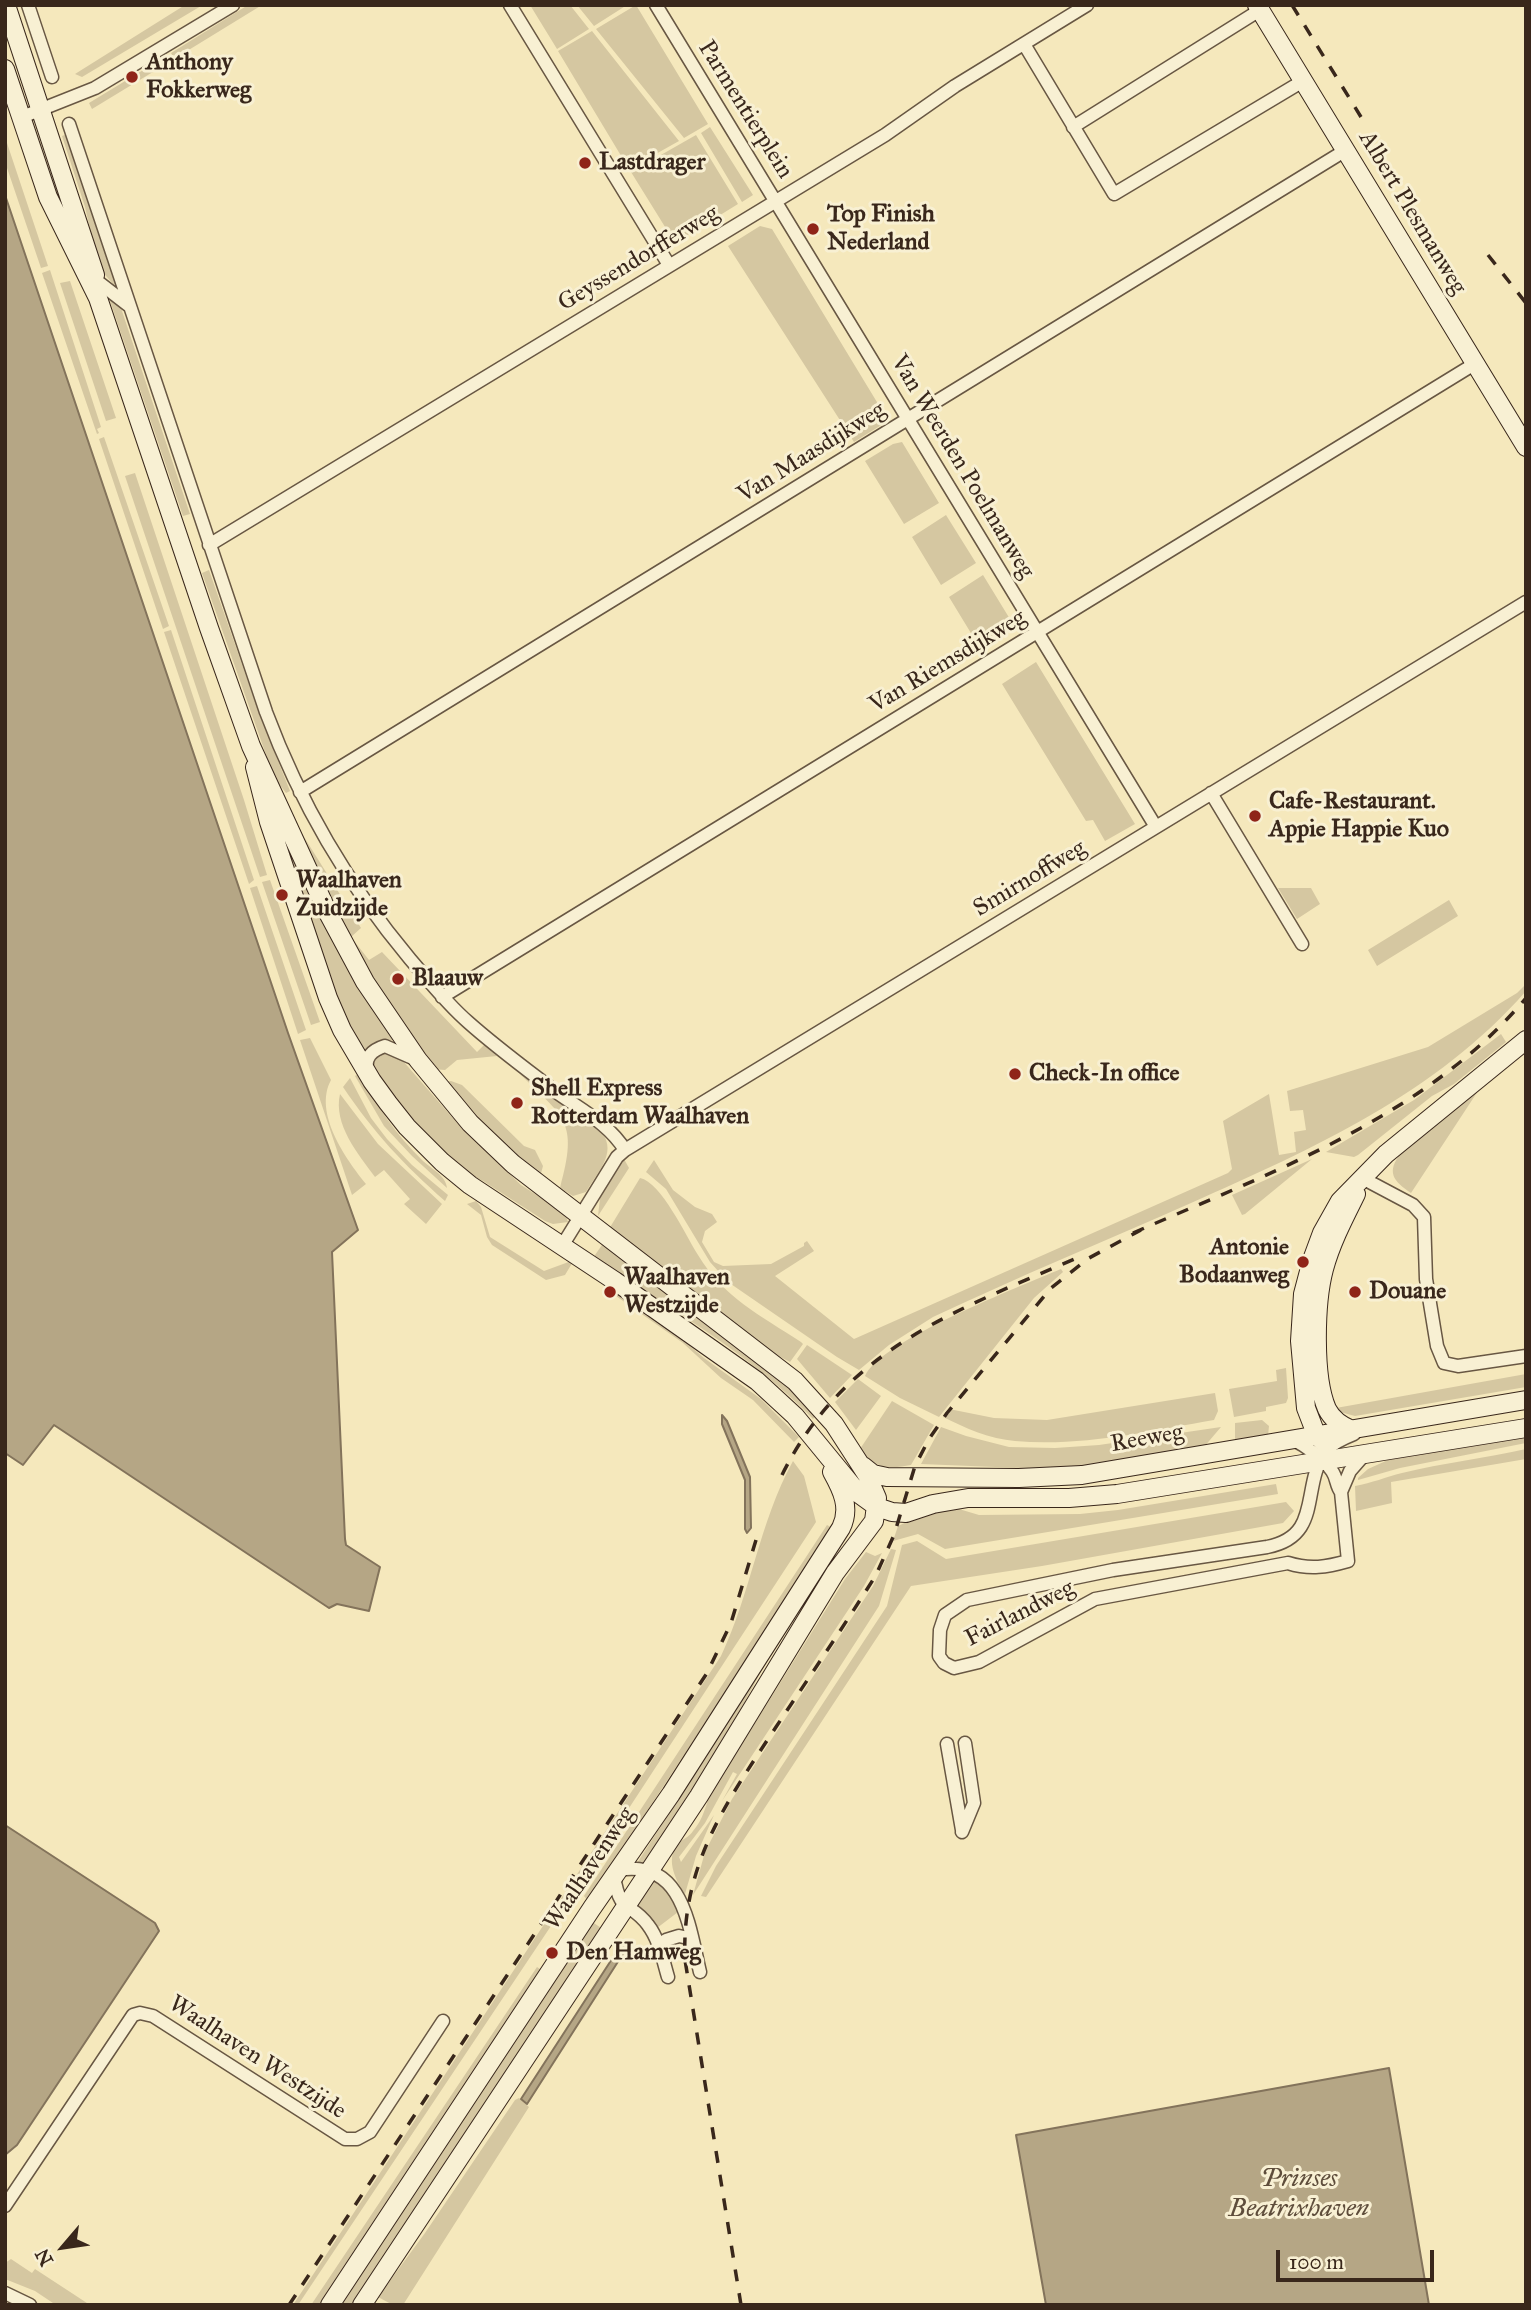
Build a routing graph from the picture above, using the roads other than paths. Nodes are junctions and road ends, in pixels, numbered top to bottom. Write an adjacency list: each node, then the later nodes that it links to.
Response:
1 (6, 5): 11 (main road)
2 (28, 5): 8 (street)
3 (233, 5): 14 (street)
4 (510, 5): 20 (street)
5 (656, 5): 19 (street, Parmentierplein)
6 (1087, 5): 9 (street, Geyssendorfferweg)
7 (1259, 8): 13 (main road, Albert Plesmanweg); 17 (street)
8 (39, 37): 11 (street); 12 (street)
9 (1024, 44): 17 (street); 19 (street, Geyssendorfferweg)
10 (5, 69): 15 (main road)
11 (29, 69): 14 (main road)
12 (52, 77)
13 (1303, 81): 17 (street); 18 (main road, Albert Plesmanweg)
14 (42, 110): 15 (street); 21 (main road)
15 (22, 117): 21 (main road)
16 (69, 124): 22 (street)
17 (1073, 127)
18 (1346, 150): 23 (main road, Albert Plesmanweg); 24 (street, Van Maasdijkweg)
19 (776, 201): 20 (street, Geyssendorfferweg); 24 (street, Van Weerden Poelmanweg)
20 (669, 265): 26 (street, Geyssendorfferweg)
21 (98, 290): 22 (street); 29 (main road)
22 (128, 305): 26 (street)
23 (1476, 363): 25 (main road, Albert Plesmanweg); 28 (street, Van Riemsdijkweg)
24 (908, 418): 28 (street, Van Weerden Poelmanweg); 30 (street, Van Maasdijkweg)
25 (1526, 447)
26 (209, 545): 30 (street)
27 (1524, 608): 31 (street, Smirnoffweg)
28 (1038, 632): 32 (street, Van Weerden Poelmanweg); 34 (street, Van Riemsdijkweg)
29 (251, 746): 36 (main road); 37 (main road)
30 (300, 792): 34 (street)
31 (1211, 793): 32 (street, Smirnoffweg); 33 (street)
32 (1156, 827): 38 (street, Smirnoffweg)
33 (1302, 944)
34 (442, 997): 38 (street)
35 (1526, 1040): 39 (main road)
36 (418, 1060): 37 (street); 40 (main road)
37 (372, 1082): 41 (main road)
38 (625, 1150): 40 (street, Smirnoffweg)
39 (1364, 1179): 42 (street); 43 (main road); 47 (main road)
40 (581, 1217): 41 (street); 52 (main road)
41 (562, 1246): 45 (main road)
42 (1526, 1356)
43 (1304, 1400): 48 (main road); 49 (main road)
44 (1526, 1400): 47 (main road, Reeweg)
45 (795, 1416): 57 (main road); 59 (main road)
46 (1526, 1428): 50 (main road, Reeweg)
47 (1359, 1429): 48 (main road, Reeweg); 51 (street, Reeweg)
48 (1316, 1434): 49 (main road, Reeweg); 51 (main road)
49 (1291, 1438): 51 (street); 54 (main road, Reeweg)
50 (1367, 1452): 51 (main road, Reeweg); 56 (street)
51 (1330, 1455): 53 (main road, Reeweg); 55 (street); 56 (street)
52 (858, 1461): 54 (main road, Reeweg); 57 (main road)
53 (1301, 1464): 55 (street); 58 (main road, Reeweg)
54 (934, 1478): 57 (main road, Reeweg)
55 (1315, 1478): 56 (street, Fairlandweg)
56 (1341, 1492)
57 (872, 1502): 58 (main road, Reeweg); 59 (main road, Reeweg); 60 (main road)
58 (918, 1509): 60 (main road, Reeweg)
59 (846, 1520): 65 (main road, Waalhavenweg)
60 (869, 1533): 63 (main road, Waalhavenweg)
61 (947, 1744): 62 (street)
62 (965, 1744)
63 (664, 1849): 64 (main road, Waalhavenweg); 66 (street)
64 (650, 1871): 65 (street); 66 (street); 67 (main road, Waalhavenweg)
65 (616, 1873): 67 (street); 74 (main road, Waalhavenweg)
66 (666, 1881): 68 (street)
67 (626, 1907): 68 (street); 75 (main road, Waalhavenweg)
68 (661, 1953): 69 (street)
69 (668, 1977)
70 (443, 2021): 71 (street, Waalhaven Westzijde)
71 (5, 2206)
72 (5, 2293): 73 (street)
73 (30, 2305)
74 (330, 2305)
75 (362, 2305)

